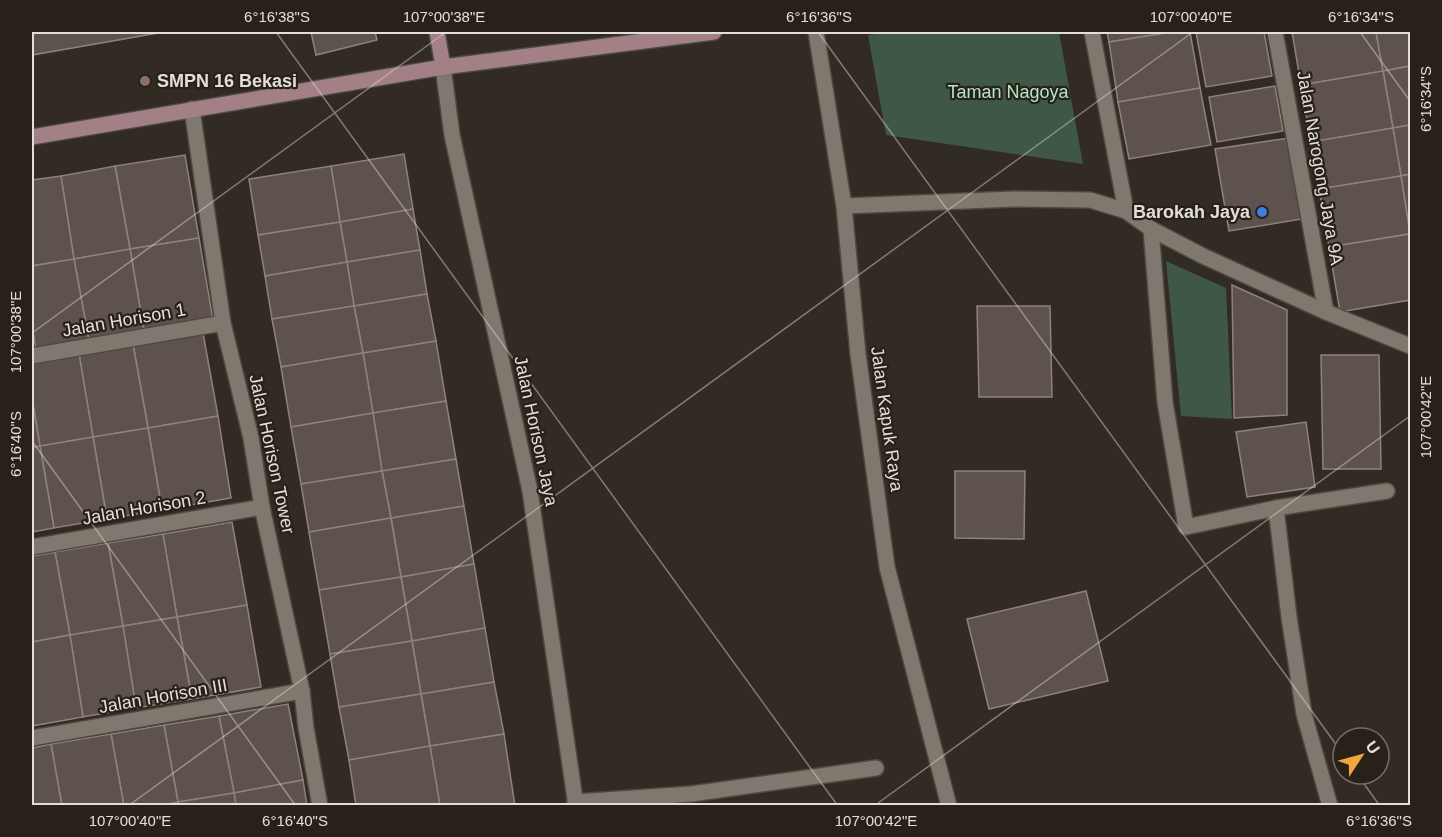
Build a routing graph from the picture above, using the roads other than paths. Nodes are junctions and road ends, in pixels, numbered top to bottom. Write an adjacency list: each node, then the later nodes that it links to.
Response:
1 (437, 32): 7 (street)
2 (714, 32): 6 (street)
3 (816, 32): 10 (street, Jalan Kapuk Raya)
4 (1092, 32): 11 (street)
5 (1275, 32): 13 (street, Jalan Narogong Jaya 9A)
6 (681, 33): 7 (street)
7 (443, 67): 8 (street); 24 (street, Jalan Horison Jaya)
8 (192, 109): 9 (street); 14 (street, Jalan Horison Tower)
9 (32, 137)
10 (844, 206): 11 (street); 26 (street, Jalan Kapuk Raya)
11 (1125, 211): 12 (street)
12 (1151, 229): 13 (street); 19 (street)
13 (1326, 312): 15 (street)
14 (223, 323): 16 (street, Jalan Horison 1); 18 (street, Jalan Horison Tower)
15 (1410, 346)
16 (32, 356)
17 (1386, 491): 19 (street)
18 (262, 507): 20 (street, Jalan Horison 2); 21 (street, Jalan Horison Tower)
19 (1276, 508): 27 (street)
20 (32, 547)
21 (302, 692): 22 (street, Jalan Horison III); 25 (street, Jalan Horison Tower)
22 (32, 738)
23 (876, 768): 24 (street)
24 (576, 804)
25 (320, 806)
26 (949, 806)
27 (1330, 806)

